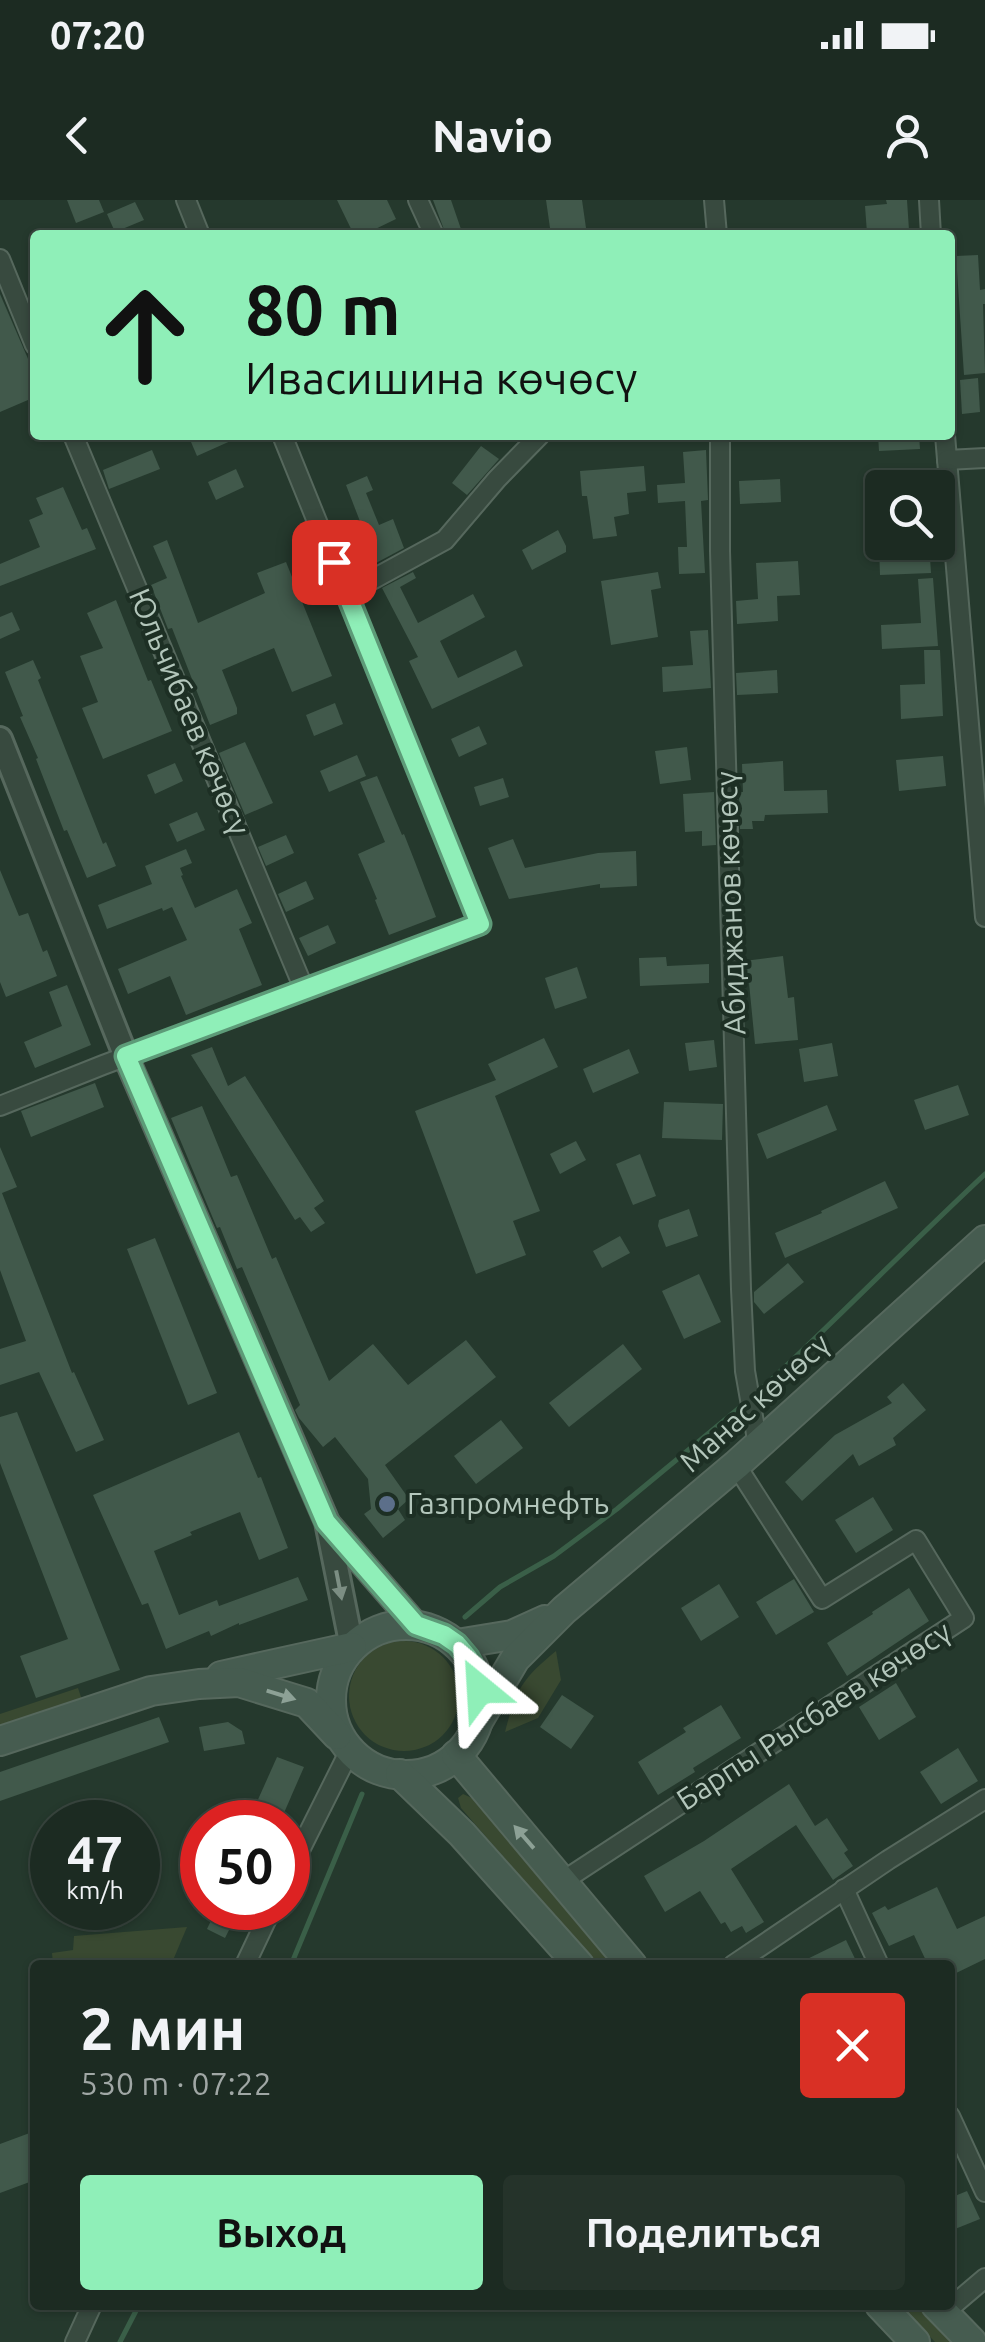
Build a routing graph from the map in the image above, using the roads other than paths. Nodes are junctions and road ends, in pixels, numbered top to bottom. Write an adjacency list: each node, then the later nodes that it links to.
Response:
1 (186, 200): 5 (street)
2 (418, 200): 6 (street)
3 (714, 200): 7 (street)
4 (929, 200): 8 (street)
5 (198, 230)
6 (432, 230)
7 (717, 230)
8 (931, 230)
9 (0, 259): 10 (street)
10 (30, 333)
11 (75, 440): 21 (street, Юльчибаев көчөсү)
12 (284, 440): 18 (street)
13 (535, 440): 18 (street)
14 (720, 440): 25 (street, Абиджанов көчөсү)
15 (946, 440): 17 (street)
16 (985, 458): 17 (street)
17 (947, 460): 20 (street)
18 (346, 594): 21 (street)
19 (0, 739): 22 (street)
20 (985, 917)
21 (304, 990): 22 (street)
22 (126, 1056): 23 (street); 27 (street)
23 (0, 1106)
24 (985, 1240): 25 (main road, Манас көчөсү)
25 (755, 1432): 26 (main road, Манас көчөсү)
26 (736, 1465): 28 (main road, Манас көчөсү); 40 (street, Барпы Рысбаев көчөсү)
27 (326, 1522): 29 (street); 31 (street, one-way to 31)
28 (564, 1610): 30 (main road); 33 (main road)
29 (416, 1625): 30 (main road); 31 (main road)
30 (457, 1644): 33 (main road)
31 (352, 1648): 32 (main road); 35 (main road)
32 (151, 1691): 34 (main road); 35 (main road, one-way to 35)
33 (477, 1723): 36 (main road)
34 (0, 1741)
35 (346, 1744): 37 (main road); 39 (street)
36 (456, 1755): 37 (main road); 40 (main road, one-way to 36)
37 (400, 1774): 44 (main road)
38 (985, 1799): 41 (street)
39 (310, 1825)
40 (563, 1882): 45 (main road)
41 (844, 1889): 46 (street); 47 (street)
42 (262, 1930): 43 (street)
43 (247, 1960)
44 (575, 1960)
45 (628, 1960)
46 (740, 1960)
47 (877, 1960)
48 (955, 2127): 49 (street)
49 (985, 2192)
50 (985, 2278): 51 (street)
51 (955, 2299)
52 (90, 2310): 55 (street)
53 (885, 2310): 56 (main road)
54 (941, 2310): 57 (main road)
55 (75, 2342)
56 (915, 2342)
57 (972, 2342)

